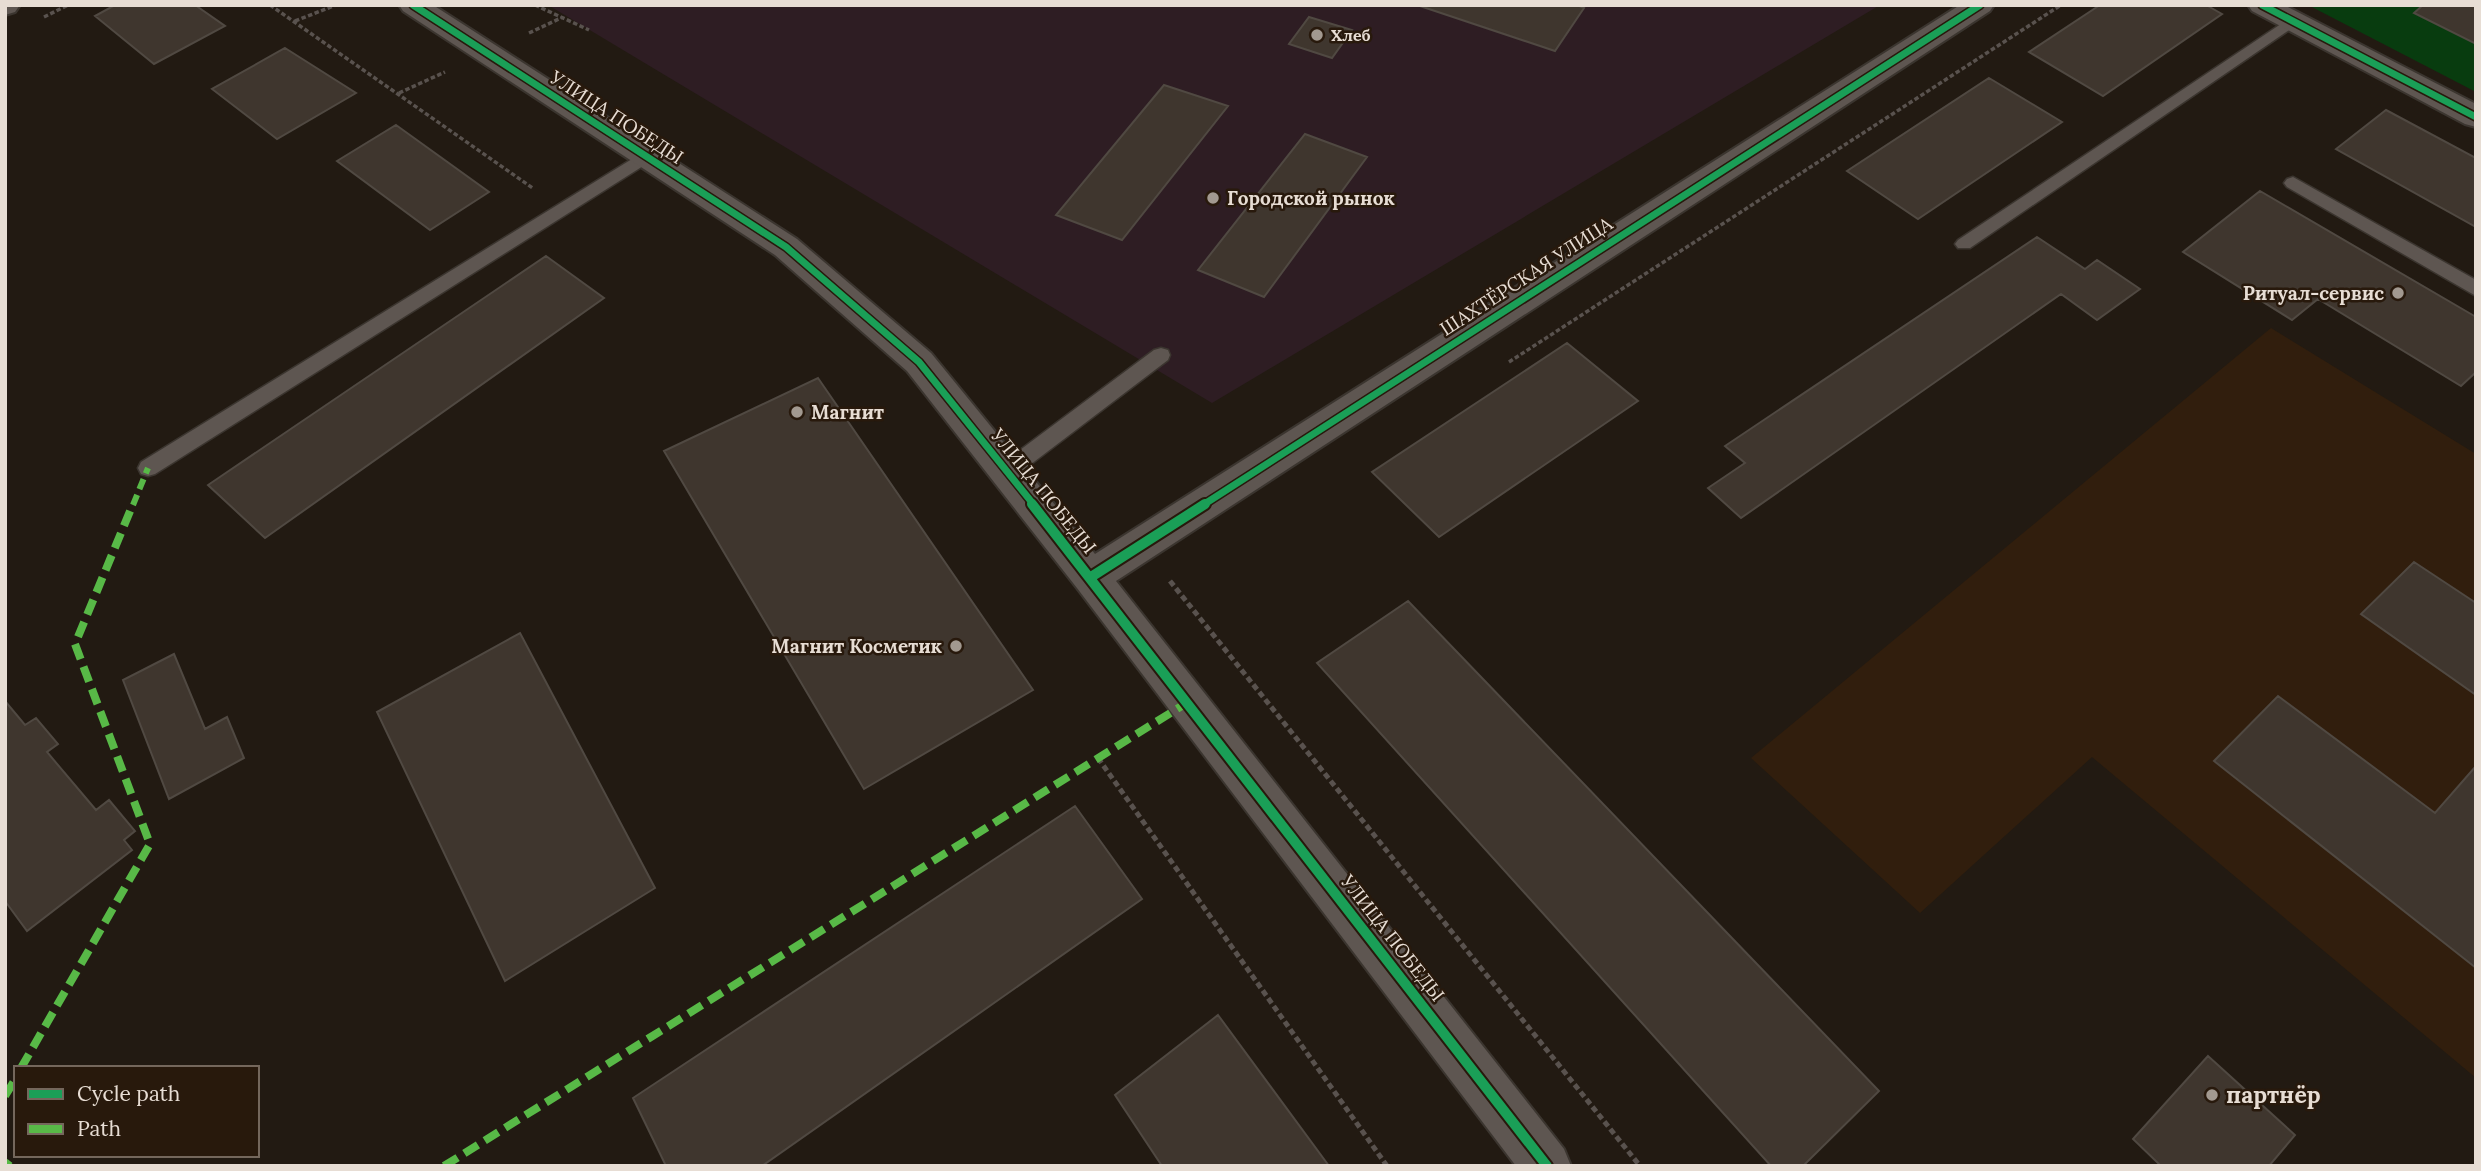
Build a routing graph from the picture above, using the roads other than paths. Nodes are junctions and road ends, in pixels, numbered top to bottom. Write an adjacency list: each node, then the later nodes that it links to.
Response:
1 (413, 5): 6 (street, УЛИЦА ПОБЕДЫ)
2 (1980, 5): 13 (street, ШАХТЁРСКАЯ УЛИЦА)
3 (2262, 5): 4 (street)
4 (2293, 21): 5 (street); 8 (lane)
5 (2476, 117)
6 (645, 156): 11 (lane); 12 (street, УЛИЦА ПОБЕДЫ)
7 (2293, 183): 9 (lane)
8 (1964, 244)
9 (2476, 289)
10 (1161, 355): 12 (lane)
11 (148, 468)
12 (1007, 471): 13 (street, УЛИЦА ПОБЕДЫ)
13 (1091, 577): 14 (street, УЛИЦА ПОБЕДЫ)
14 (1547, 1166)

